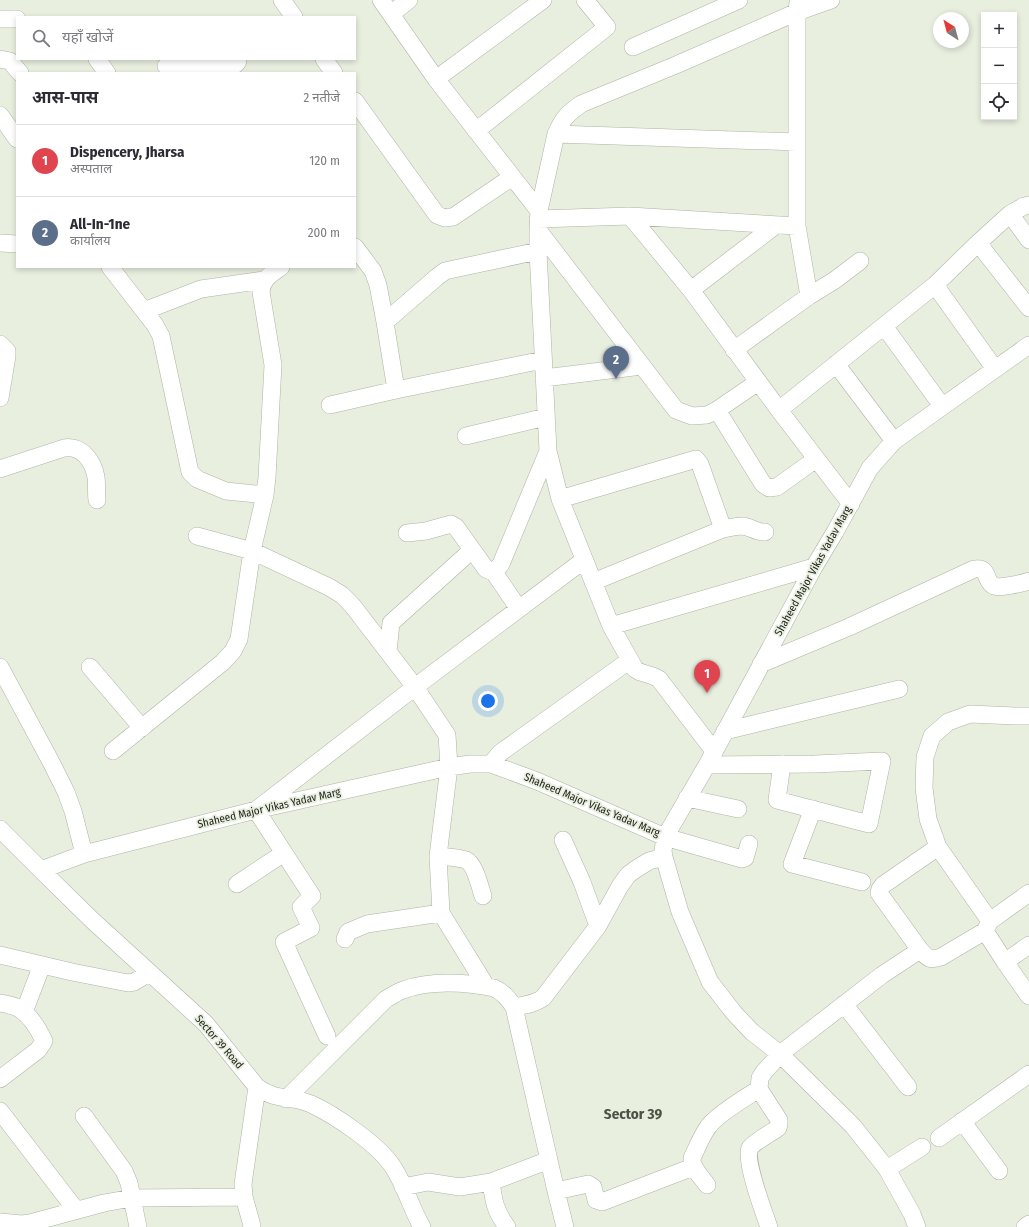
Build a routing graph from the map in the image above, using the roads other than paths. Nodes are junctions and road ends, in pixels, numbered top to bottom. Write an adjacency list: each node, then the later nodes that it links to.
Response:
1 (282, 0): 9 (street)
2 (409, 0): 8 (street)
3 (543, 0): 21 (street)
4 (585, 0): 24 (street)
5 (739, 0): 12 (street)
6 (831, 0): 7 (street)
7 (798, 6): 25 (street); 27 (street)
8 (386, 7): 21 (street)
9 (293, 16)
10 (0, 19): 11 (street)
11 (16, 19)
12 (633, 47)
13 (0, 59): 18 (street)
14 (98, 60): 19 (street)
15 (238, 60): 17 (street)
16 (325, 60): 20 (street)
17 (166, 66)
18 (19, 72)
19 (106, 72)
20 (333, 72)
21 (436, 79): 24 (street)
22 (356, 102): 28 (street)
23 (0, 115): 26 (street)
24 (476, 131): 28 (street)
25 (556, 134): 27 (street); 32 (street)
26 (16, 138)
27 (797, 142): 34 (street)
28 (512, 176): 32 (street)
29 (1029, 205): 30 (street)
30 (1010, 214): 35 (street); 37 (street)
31 (630, 216): 32 (street); 33 (street); 46 (street)
32 (539, 220): 40 (street); 57 (street)
33 (776, 225): 34 (street); 46 (street)
34 (797, 226): 47 (street)
35 (1029, 240)
36 (0, 242): 38 (street)
37 (978, 243): 45 (street); 48 (street)
38 (16, 244)
39 (356, 248): 50 (street)
40 (538, 251): 50 (street); 55 (street)
41 (860, 261): 47 (street)
42 (111, 268): 49 (street)
43 (280, 268): 44 (street)
44 (264, 280): 49 (street); 73 (street)
45 (935, 285): 51 (street); 58 (street)
46 (691, 290): 54 (street)
47 (809, 296): 54 (street)
48 (1029, 308)
49 (144, 311): 73 (street)
50 (385, 322): 61 (street)
51 (884, 326): 56 (street); 64 (street)
52 (0, 344): 62 (street)
53 (1029, 345): 58 (street, Shaheed Major Vikas Yadav Marg)
54 (734, 350): 60 (street)
55 (543, 360): 59 (street); 61 (street)
56 (836, 364): 66 (street); 69 (street)
57 (642, 366): 59 (street); 65 (street)
58 (995, 369): 64 (street, Shaheed Major Vikas Yadav Marg)
59 (544, 378): 67 (street)
60 (758, 382): 65 (street); 66 (street)
61 (396, 390): 63 (street)
62 (0, 398)
63 (330, 405)
64 (942, 406): 69 (street, Shaheed Major Vikas Yadav Marg)
65 (717, 410): 71 (street)
66 (779, 410): 71 (street)
67 (546, 417): 68 (street); 70 (street)
68 (466, 436)
69 (894, 441): 76 (street, Shaheed Major Vikas Yadav Marg)
70 (548, 451): 74 (street); 85 (street)
71 (816, 459): 76 (street)
72 (0, 469): 75 (street)
73 (265, 495): 82 (street)
74 (560, 499): 77 (street); 83 (street)
75 (96, 500)
76 (851, 504): 84 (street, Shaheed Major Vikas Yadav Marg)
77 (723, 529): 78 (street); 87 (street)
78 (765, 532)
79 (407, 533): 81 (street)
80 (197, 536): 82 (street)
81 (472, 550): 85 (street); 90 (street)
82 (252, 551): 90 (street); 98 (street)
83 (584, 560): 87 (street); 88 (street)
84 (814, 567): 89 (street); 92 (street, Shaheed Major Vikas Yadav Marg)
85 (493, 571): 88 (street)
86 (1029, 581): 92 (street)
87 (593, 582): 89 (street)
88 (519, 609): 95 (street)
89 (611, 626): 91 (street)
90 (388, 652): 95 (street)
91 (630, 660): 101 (street); 102 (street)
92 (761, 664): 99 (street, Shaheed Major Vikas Yadav Marg)
93 (0, 667): 115 (street)
94 (90, 667): 98 (street)
95 (415, 687): 104 (street); 107 (street)
96 (900, 689): 99 (street)
97 (1029, 716): 113 (street)
98 (142, 728): 100 (street)
99 (725, 731): 101 (street, Shaheed Major Vikas Yadav Marg)
100 (113, 751)
101 (710, 758): 103 (street); 105 (street, Shaheed Major Vikas Yadav Marg)
102 (491, 764): 104 (street, Shaheed Major Vikas Yadav Marg); 110 (street, Shaheed Major Vikas Yadav Marg)
103 (782, 764): 108 (street); 108 (street)
104 (449, 767): 107 (street, Shaheed Major Vikas Yadav Marg); 116 (street)
105 (687, 798): 106 (street); 110 (street, Shaheed Major Vikas Yadav Marg)
106 (738, 809)
107 (256, 810): 114 (street); 115 (street, Shaheed Major Vikas Yadav Marg)
108 (813, 810): 119 (street)
109 (0, 829): 118 (street)
110 (665, 837): 112 (street); 117 (street)
111 (563, 840): 124 (street)
112 (749, 844)
113 (938, 847): 125 (street); 128 (street)
114 (284, 853): 120 (street); 139 (street)
115 (84, 854): 118 (street, Shaheed Major Vikas Yadav Marg)
116 (438, 856): 122 (street); 123 (street)
117 (664, 857): 124 (street); 140 (street)
118 (40, 870): 132 (street, Sector 39 Road)
119 (862, 882)
120 (237, 884)
121 (1029, 893): 125 (street)
122 (483, 896)
123 (441, 913): 126 (street); 133 (street)
124 (598, 926): 137 (street)
125 (988, 926): 128 (street); 130 (street)
126 (345, 939)
127 (1029, 945): 130 (street)
128 (920, 950): 136 (street)
129 (0, 955): 131 (street)
130 (1005, 962): 134 (street)
131 (42, 965): 132 (street); 138 (street)
132 (149, 973): 144 (street, Sector 39 Road)
133 (486, 986): 137 (street); 146 (street)
134 (1029, 996)
135 (0, 1003): 138 (street)
136 (844, 1004): 140 (street); 143 (street)
137 (514, 1006): 152 (street)
138 (24, 1012): 142 (street)
139 (327, 1036)
140 (780, 1054): 145 (street); 154 (street)
141 (1029, 1074): 149 (street)
142 (0, 1079)
143 (908, 1086)
144 (257, 1087): 146 (street); 160 (street)
145 (759, 1089): 153 (street); 172 (street)
146 (286, 1099): 158 (street)
147 (0, 1111): 162 (street)
148 (84, 1116): 161 (street)
149 (962, 1121): 150 (street); 155 (street)
150 (939, 1138)
151 (922, 1147): 154 (street)
152 (549, 1160): 156 (street); 159 (street)
153 (693, 1166): 157 (street); 159 (street)
154 (887, 1169): 166 (street)
155 (1000, 1171)
156 (491, 1182): 158 (street); 170 (street)
157 (707, 1185)
158 (403, 1187): 169 (street)
159 (556, 1191): 171 (street)
160 (244, 1197): 161 (street); 168 (street)
161 (132, 1198): 162 (street); 167 (street)
162 (76, 1210): 165 (street)
163 (0, 1222): 165 (street)
164 (1029, 1224): 173 (street)
165 (31, 1225)
166 (915, 1226)
167 (138, 1227)
168 (252, 1227)
169 (422, 1227)
170 (508, 1227)
171 (565, 1227)
172 (769, 1227)
173 (1025, 1227)

